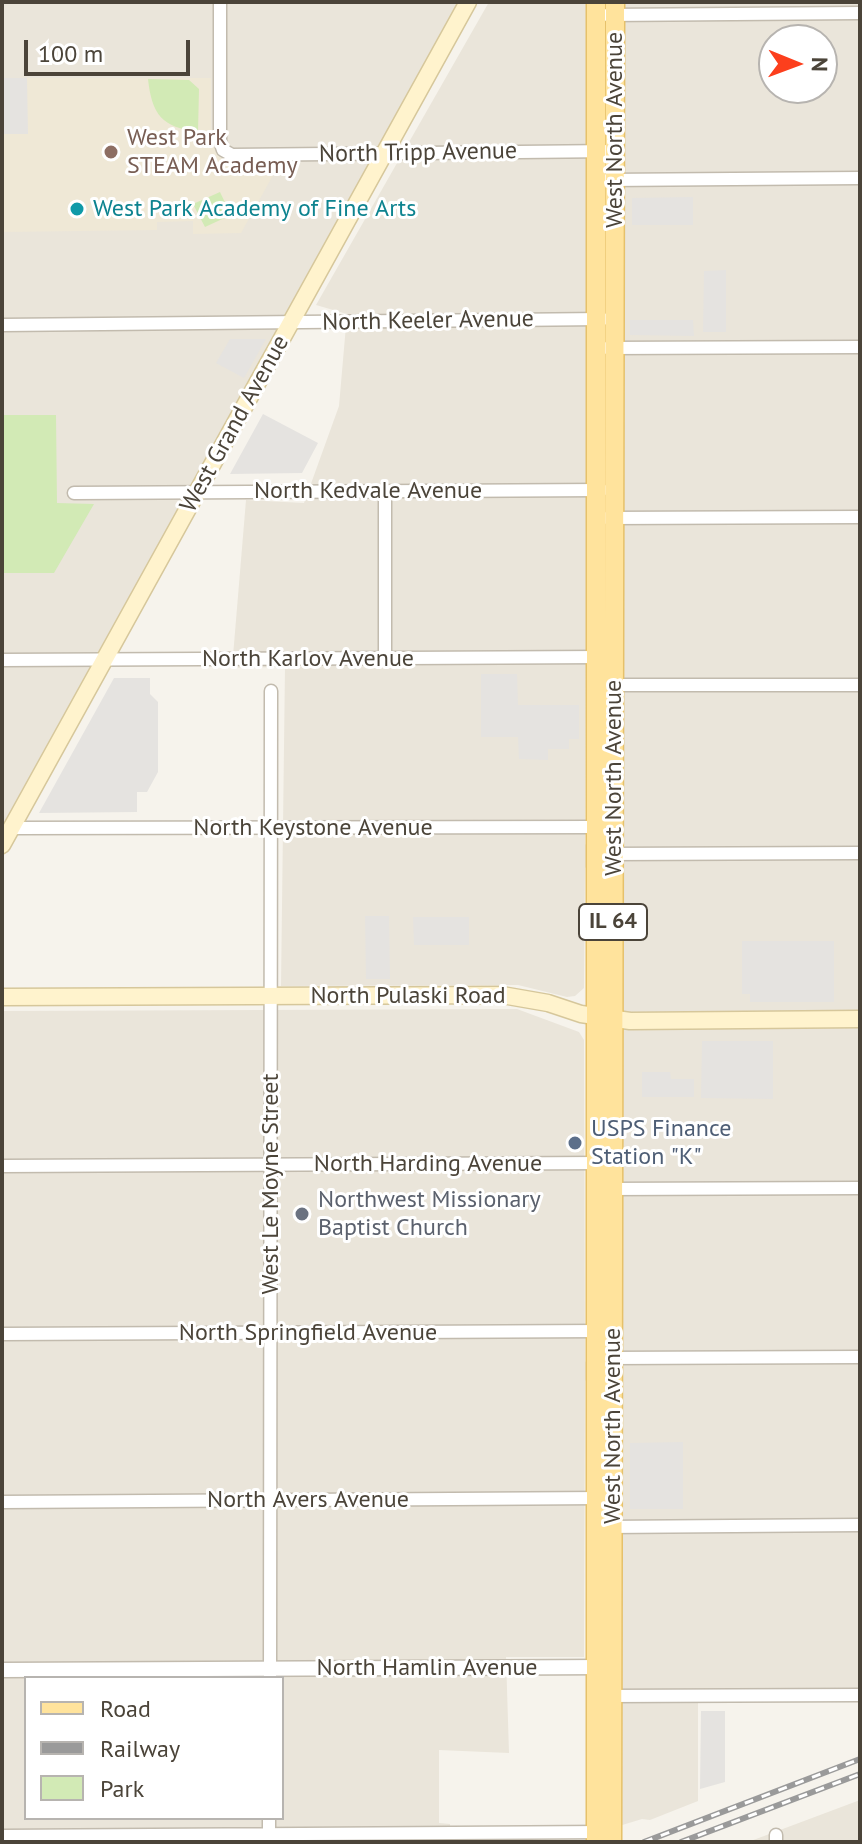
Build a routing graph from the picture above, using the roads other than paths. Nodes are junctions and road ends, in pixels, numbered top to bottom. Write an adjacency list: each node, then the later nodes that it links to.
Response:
1 (220, 2): 7 (street, North Tripp Avenue)
2 (468, 2): 7 (main road, West Grand Avenue)
3 (596, 8): 4 (street); 6 (main road, West North Avenue / IL 64)
4 (615, 8): 5 (street); 6 (main road, West North Avenue / IL 64)
5 (860, 13)
6 (605, 151): 7 (street, North Tripp Avenue); 9 (main road, West North Avenue / IL 64)
7 (385, 152): 11 (main road, West Grand Avenue)
8 (860, 178): 9 (street)
9 (605, 180): 10 (main road, West North Avenue / IL 64)
10 (605, 319): 11 (street, North Keeler Avenue); 14 (main road, West North Avenue / IL 64)
11 (291, 322): 12 (street, North Keeler Avenue); 17 (main road, West Grand Avenue)
12 (2, 325)
13 (860, 347): 14 (street)
14 (605, 348): 15 (main road, West North Avenue / IL 64)
15 (605, 490): 16 (street, North Kedvale Avenue); 20 (main road, West North Avenue / IL 64)
16 (385, 491): 17 (street, North Kedvale Avenue); 22 (street)
17 (198, 492): 18 (street, North Kedvale Avenue); 23 (main road, West Grand Avenue)
18 (74, 493)
19 (860, 517): 20 (street)
20 (605, 518): 21 (main road, West North Avenue / IL 64)
21 (605, 657): 22 (street, North Karlov Avenue); 25 (main road, West North Avenue / IL 64)
22 (385, 658): 23 (street, North Karlov Avenue)
23 (105, 659): 24 (street, North Karlov Avenue); 29 (main road, West Grand Avenue)
24 (2, 660)
25 (605, 685): 26 (street); 28 (main road, West North Avenue / IL 64)
26 (860, 685)
27 (271, 691): 30 (street, West Le Moyne Street)
28 (605, 827): 30 (street, North Keystone Avenue); 33 (main road, West North Avenue / IL 64)
29 (11, 828): 30 (street, North Keystone Avenue); 31 (main road, West Grand Avenue)
30 (270, 828): 34 (street, West Le Moyne Street)
31 (2, 845)
32 (860, 853): 33 (street)
33 (605, 854): 36 (main road, West North Avenue / IL 64)
34 (272, 996): 35 (main road, North Pulaski Road); 36 (main road, North Pulaski Road); 39 (street, West Le Moyne Street)
35 (2, 997)
36 (604, 1017): 37 (main road, North Pulaski Road); 38 (main road, West North Avenue / IL 64)
37 (860, 1019)
38 (604, 1163): 39 (street, North Harding Avenue); 42 (main road, West North Avenue / IL 64)
39 (271, 1165): 40 (street, North Harding Avenue); 44 (street, West Le Moyne Street)
40 (2, 1166)
41 (860, 1188): 42 (street)
42 (604, 1189): 43 (main road, West North Avenue / IL 64)
43 (605, 1331): 44 (street, North Springfield Avenue); 47 (main road, West North Avenue / IL 64)
44 (271, 1333): 45 (street, North Springfield Avenue); 49 (street, West Le Moyne Street)
45 (2, 1334)
46 (860, 1357): 47 (street)
47 (605, 1358): 48 (main road, West North Avenue / IL 64)
48 (605, 1498): 49 (street, North Avers Avenue); 52 (main road, West North Avenue / IL 64)
49 (270, 1500): 50 (street, North Avers Avenue); 55 (street, West Le Moyne Street)
50 (2, 1502)
51 (860, 1525): 52 (street)
52 (605, 1528): 53 (main road, West North Avenue / IL 64)
53 (605, 1667): 55 (street, North Hamlin Avenue); 57 (main road, West North Avenue / IL 64)
54 (2, 1670): 55 (street, North Hamlin Avenue)
55 (270, 1673)
56 (860, 1695): 57 (street)
57 (605, 1696): 59 (main road, West North Avenue / IL 64)
58 (2, 1836): 60 (street)
59 (604, 1837): 60 (street)
60 (269, 1838)

